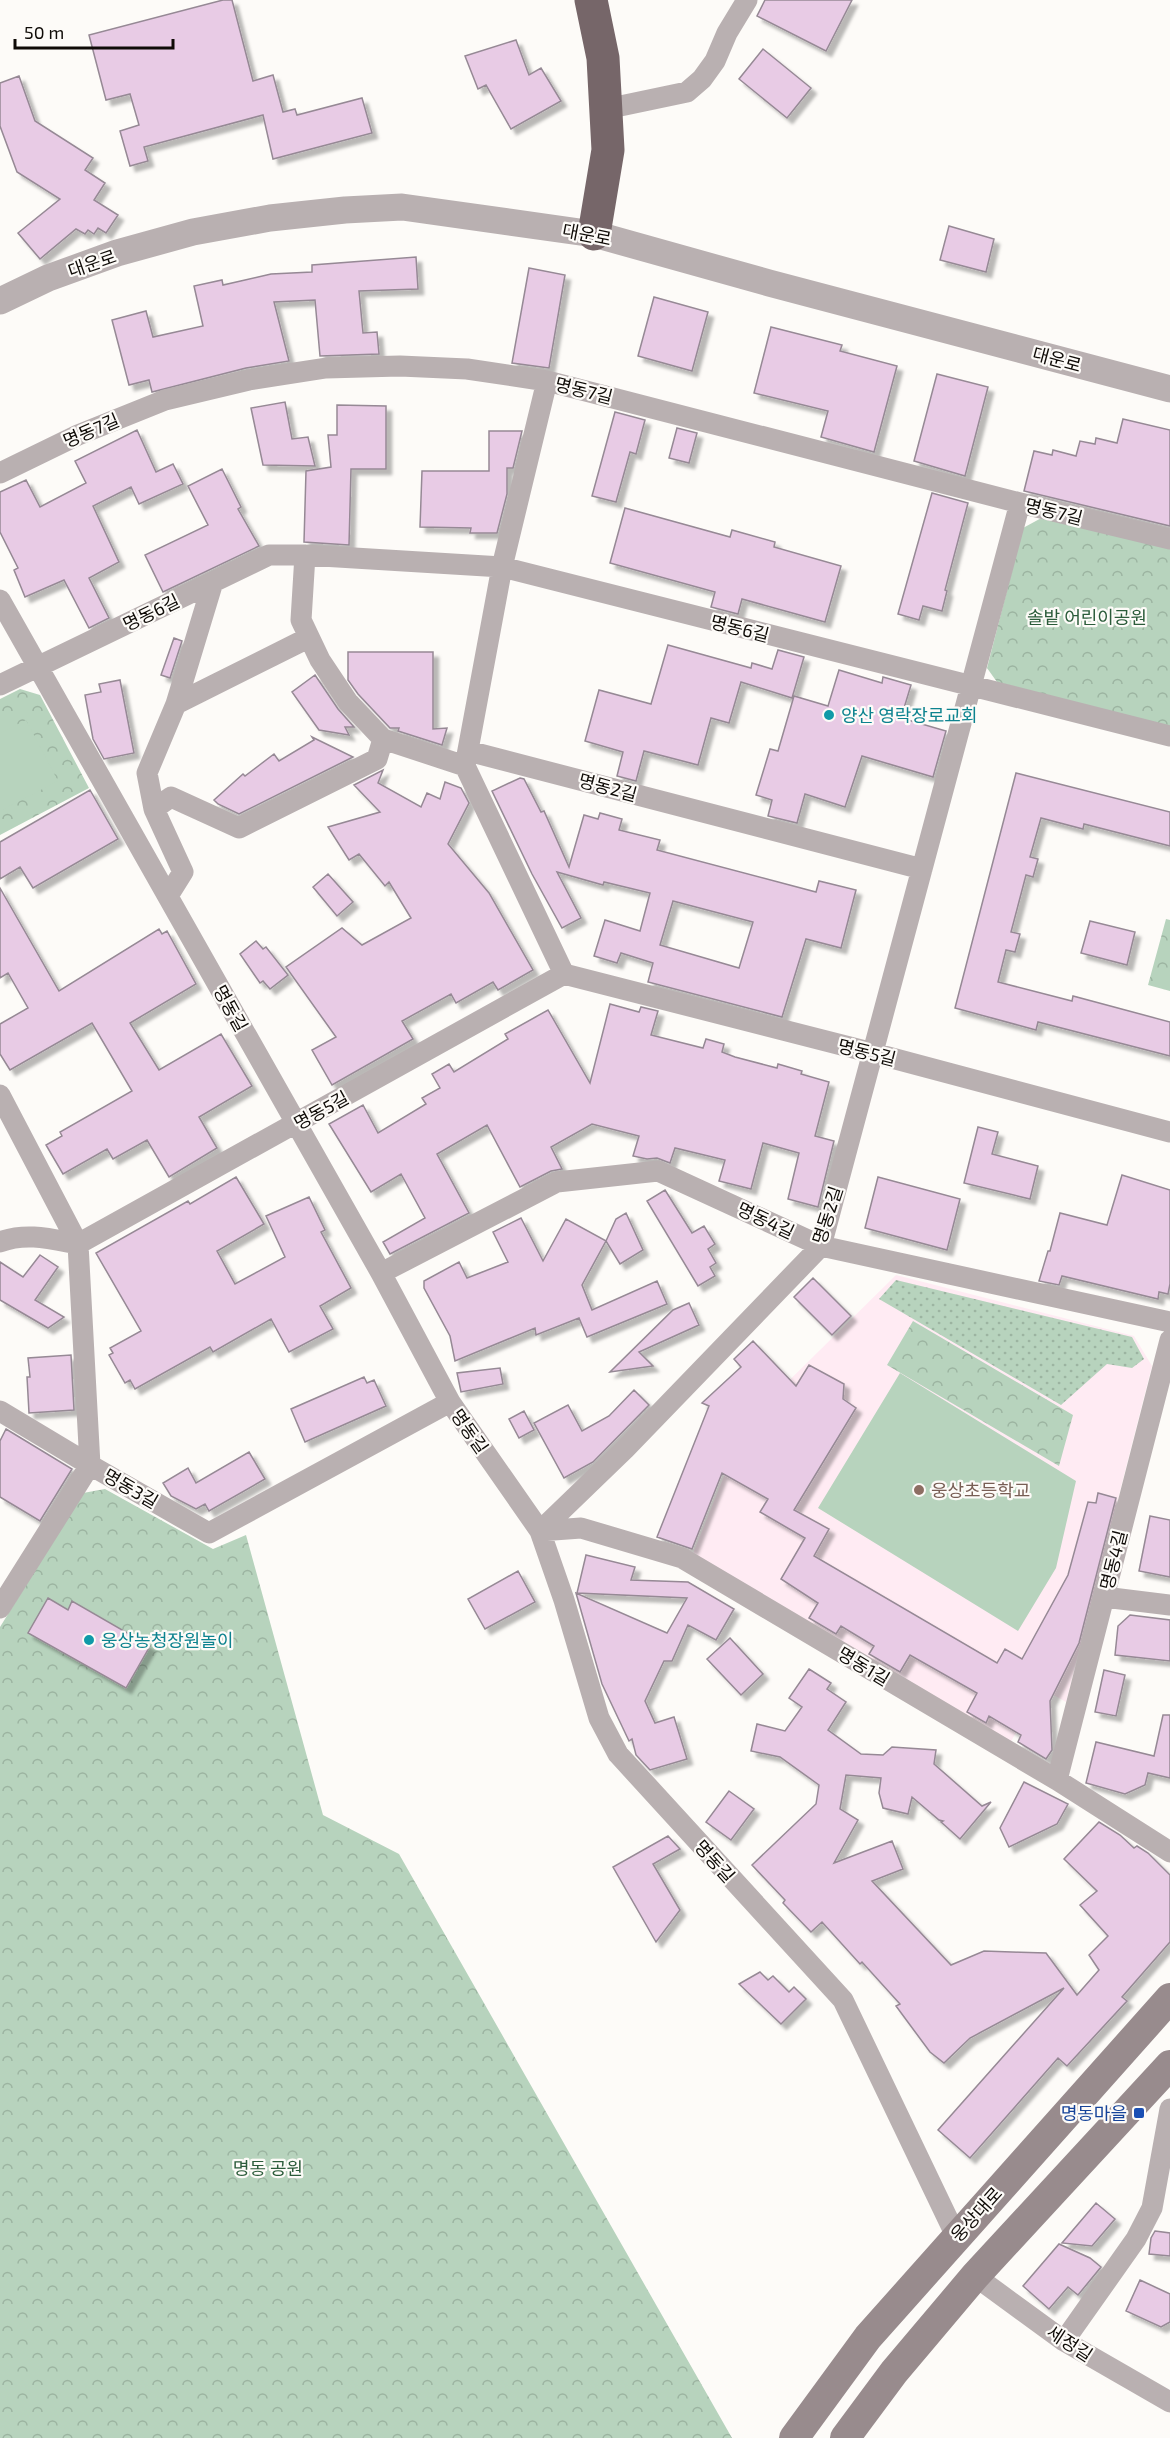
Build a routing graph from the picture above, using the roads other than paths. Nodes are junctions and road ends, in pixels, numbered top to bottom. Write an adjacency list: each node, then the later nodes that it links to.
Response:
1 (591, 0): 3 (highway)
2 (747, 0): 3 (street)
3 (606, 110): 4 (highway)
4 (594, 234): 5 (street, 대운로); 7 (street, 대운로)
5 (0, 301)
6 (547, 381): 8 (street, 명동7길); 9 (street, 명동7길); 12 (street)
7 (1170, 389)
8 (0, 473)
9 (1020, 503): 10 (street, 명동7길); 18 (street, 명동2길)
10 (1170, 539)
11 (305, 555): 12 (street, 명동6길); 13 (street, 명동6길); 15 (street)
12 (502, 567): 18 (street, 명동6길); 22 (street)
13 (213, 582): 16 (street, 명동6길); 19 (street)
14 (0, 600): 16 (street, 명동길)
15 (308, 638): 19 (street); 21 (street)
16 (38, 665): 17 (street, 명동6길); 25 (street, 명동길)
17 (0, 685)
18 (971, 687): 20 (street, 명동6길); 24 (street, 명동2길)
19 (176, 704): 23 (street)
20 (1170, 736)
21 (383, 739): 22 (street); 23 (street)
22 (466, 758): 24 (street, 명동2길); 26 (street)
23 (154, 809): 25 (street)
24 (922, 869): 27 (street, 명동2길)
25 (168, 896): 29 (street, 명동길)
26 (564, 974): 27 (street, 명동5길); 29 (street, 명동5길)
27 (873, 1053): 30 (street, 명동5길); 33 (street, 명동2길)
28 (0, 1095): 32 (street, 명동3길)
29 (297, 1124): 32 (street, 명동5길); 34 (street, 명동길)
30 (1170, 1132)
31 (0, 1242): 32 (street)
32 (78, 1244): 39 (street, 명동3길)
33 (821, 1246): 34 (street, 명동4길); 35 (street, 명동4길); 40 (street, 명동2길)
34 (381, 1273): 37 (street, 명동길)
35 (1170, 1322)
36 (1170, 1341): 41 (street, 명동4길)
37 (450, 1402): 39 (street, 명동3길); 40 (street, 명동길)
38 (0, 1411): 39 (street)
39 (90, 1465): 43 (street)
40 (540, 1531): 44 (street, 명동1길); 50 (street, 명동길)
41 (1104, 1597): 42 (street); 44 (street, 명동4길)
42 (1170, 1605)
43 (0, 1608)
44 (1057, 1780): 45 (street, 명동1길)
45 (1170, 1852)
46 (1170, 1998): 50 (main road, 웅상대로)
47 (1170, 2065): 51 (main road)
48 (1170, 2109): 49 (street)
49 (1162, 2199): 52 (street)
50 (956, 2236): 54 (main road, 웅상대로)
51 (975, 2276): 52 (street, 세정길); 55 (main road)
52 (1065, 2341): 53 (street, 세정길)
53 (1170, 2402)
54 (794, 2438)
55 (845, 2438)

